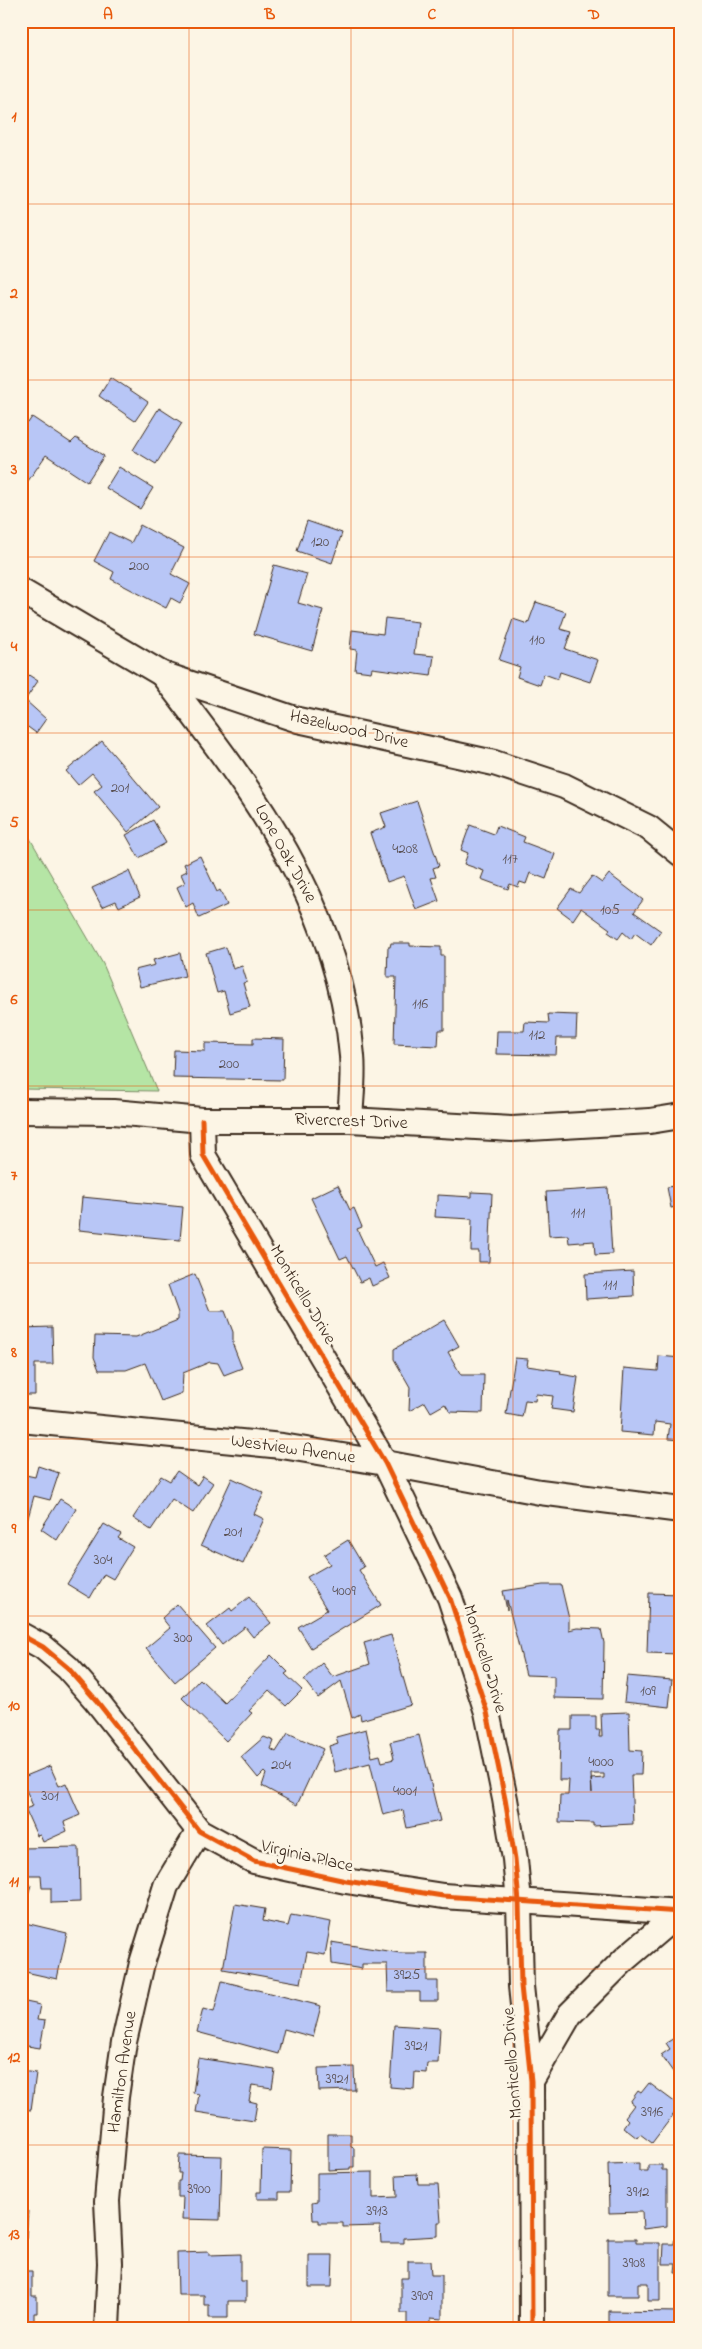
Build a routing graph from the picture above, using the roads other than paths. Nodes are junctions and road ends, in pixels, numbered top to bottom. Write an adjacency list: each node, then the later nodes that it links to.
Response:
1 (21, 591): 2 (street, Hazelwood Drive)
2 (162, 674): 3 (street, Hazelwood Drive); 7 (street, Lone Oak Drive)
3 (681, 854)
4 (21, 1111): 6 (street, Rivercrest Drive)
5 (681, 1116): 7 (street, Rivercrest Drive)
6 (202, 1120): 7 (street, Rivercrest Drive); 9 (street, Monticello Drive)
7 (350, 1120)
8 (21, 1420): 9 (street, Westview Avenue)
9 (385, 1463): 10 (street, Westview Avenue); 13 (street, Monticello Drive)
10 (681, 1510)
11 (21, 1636): 12 (street, Virginia Place)
12 (199, 1831): 13 (street, Virginia Place); 16 (street, Hamilton Avenue)
13 (519, 1902): 14 (street, Virginia Place); 15 (street, Monticello Drive)
14 (680, 1912): 15 (street)
15 (531, 2081): 17 (street, Monticello Drive)
16 (107, 2328)
17 (532, 2328)

